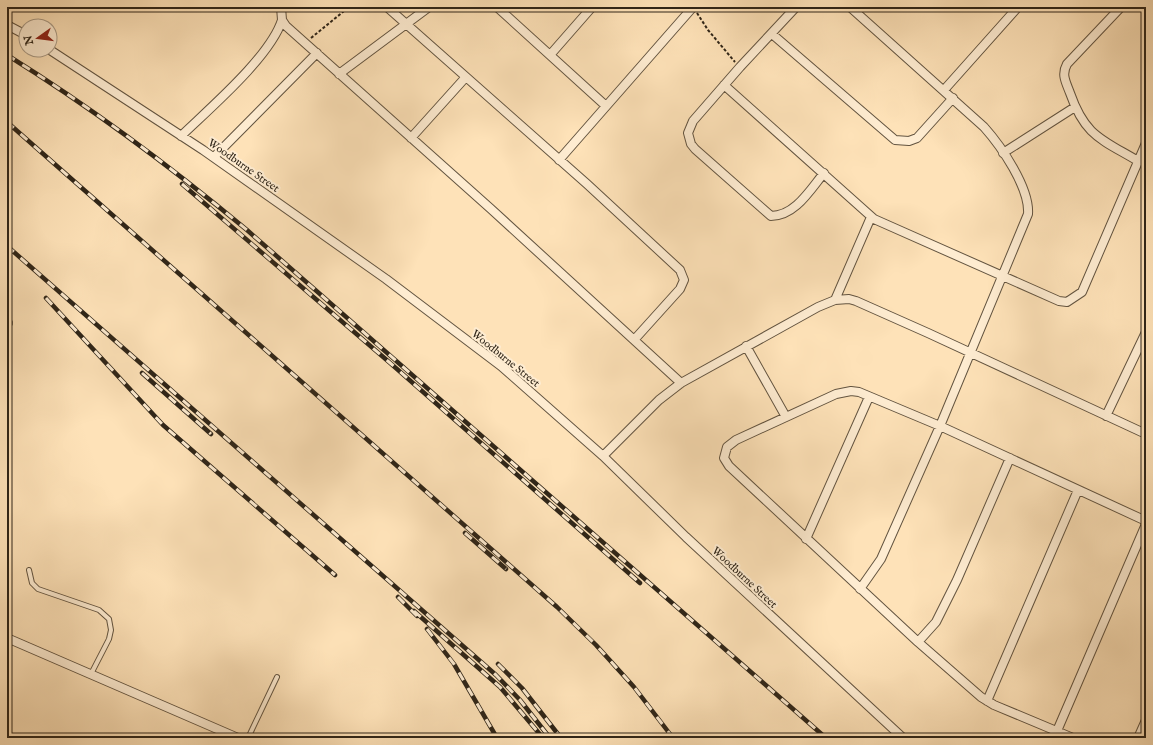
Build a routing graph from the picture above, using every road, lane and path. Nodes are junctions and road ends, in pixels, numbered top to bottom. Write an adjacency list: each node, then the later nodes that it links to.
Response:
1 (281, 7): 12 (street)
2 (349, 7): 17 (path)
3 (387, 7): 14 (street)
4 (429, 7): 14 (street)
5 (497, 7): 20 (street)
6 (592, 7): 20 (street)
7 (693, 7): 21 (path); 27 (street)
8 (796, 7): 16 (street)
9 (850, 7): 25 (street)
10 (1018, 7): 25 (street)
11 (1121, 7): 28 (street)
12 (282, 20): 17 (street); 29 (street)
13 (7, 25): 15 (street)
14 (405, 25): 22 (street); 23 (street)
15 (18, 31)
16 (772, 34): 21 (street); 26 (street)
17 (305, 43): 18 (street)
18 (317, 53): 22 (street); 33 (street)
19 (58, 55): 29 (street, Woodburne Street)
20 (550, 55): 27 (street)
21 (740, 67): 24 (street)
22 (339, 74): 30 (street)
23 (465, 78): 30 (street); 34 (street)
24 (724, 85): 36 (street); 36 (street)
25 (944, 90): 26 (street)
26 (953, 98): 32 (street)
27 (606, 106): 34 (street)
28 (1074, 107): 32 (street); 35 (street)
29 (181, 136): 33 (street, Woodburne Street)
30 (411, 138): 41 (street)
31 (1146, 143): 35 (street)
32 (1003, 153): 38 (street)
33 (214, 157): 50 (street, Woodburne Street)
34 (559, 160): 41 (street)
35 (1138, 160): 38 (street)
36 (824, 173): 37 (street)
37 (870, 216): 38 (street); 39 (street)
38 (1003, 274): 43 (street)
39 (836, 300): 42 (street); 43 (street)
40 (1145, 335): 46 (street)
41 (634, 340): 44 (street)
42 (746, 346): 44 (street); 47 (street)
43 (971, 352): 46 (street); 48 (street)
44 (681, 383): 50 (street)
45 (869, 397): 47 (street); 48 (street); 55 (street)
46 (1106, 416): 49 (street)
47 (786, 417): 55 (street)
48 (940, 426): 51 (street); 57 (street)
49 (1146, 434)
50 (603, 456): 67 (street, Woodburne Street)
51 (1010, 458): 52 (street); 59 (street)
52 (1078, 490): 53 (street); 62 (street)
53 (1146, 521)
54 (1146, 524): 64 (street)
55 (806, 539): 57 (street)
56 (29, 570): 60 (lane)
57 (860, 589): 59 (street)
58 (7, 638): 60 (street)
59 (918, 642): 62 (street)
60 (91, 674): 65 (street)
61 (277, 677): 66 (lane)
62 (987, 701): 64 (street)
63 (1146, 720): 69 (street)
64 (1057, 731): 68 (street)
65 (238, 738)
66 (248, 738)
67 (903, 738)
68 (1074, 738)
69 (1138, 738)

